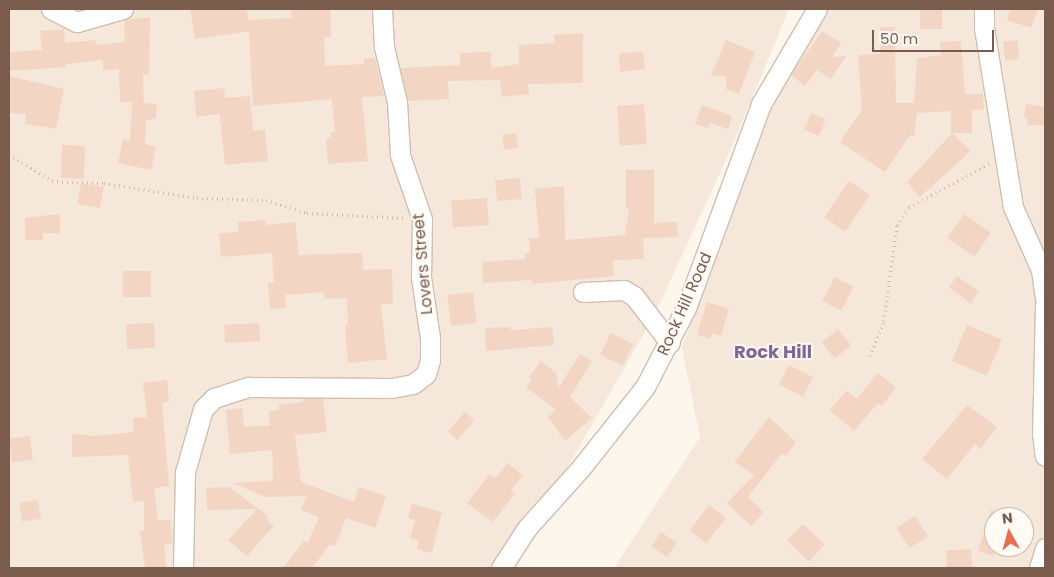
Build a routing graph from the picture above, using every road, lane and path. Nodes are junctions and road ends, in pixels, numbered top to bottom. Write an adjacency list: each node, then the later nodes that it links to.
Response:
1 (51, 9): 2 (street)
2 (123, 9)
3 (382, 9): 8 (street, Lovers Street)
4 (817, 9): 12 (street, Rock Hill Road)
5 (984, 9): 7 (street)
6 (9, 154): 8 (path)
7 (1002, 156): 10 (street); 13 (path)
8 (422, 219): 16 (street, Lovers Street)
9 (583, 292): 12 (street)
10 (1045, 297)
11 (1045, 305): 14 (street)
12 (670, 343): 17 (street, Rock Hill Road)
13 (870, 356)
14 (1045, 456)
15 (1045, 548): 18 (street)
16 (183, 568)
17 (501, 568)
18 (1039, 568)

